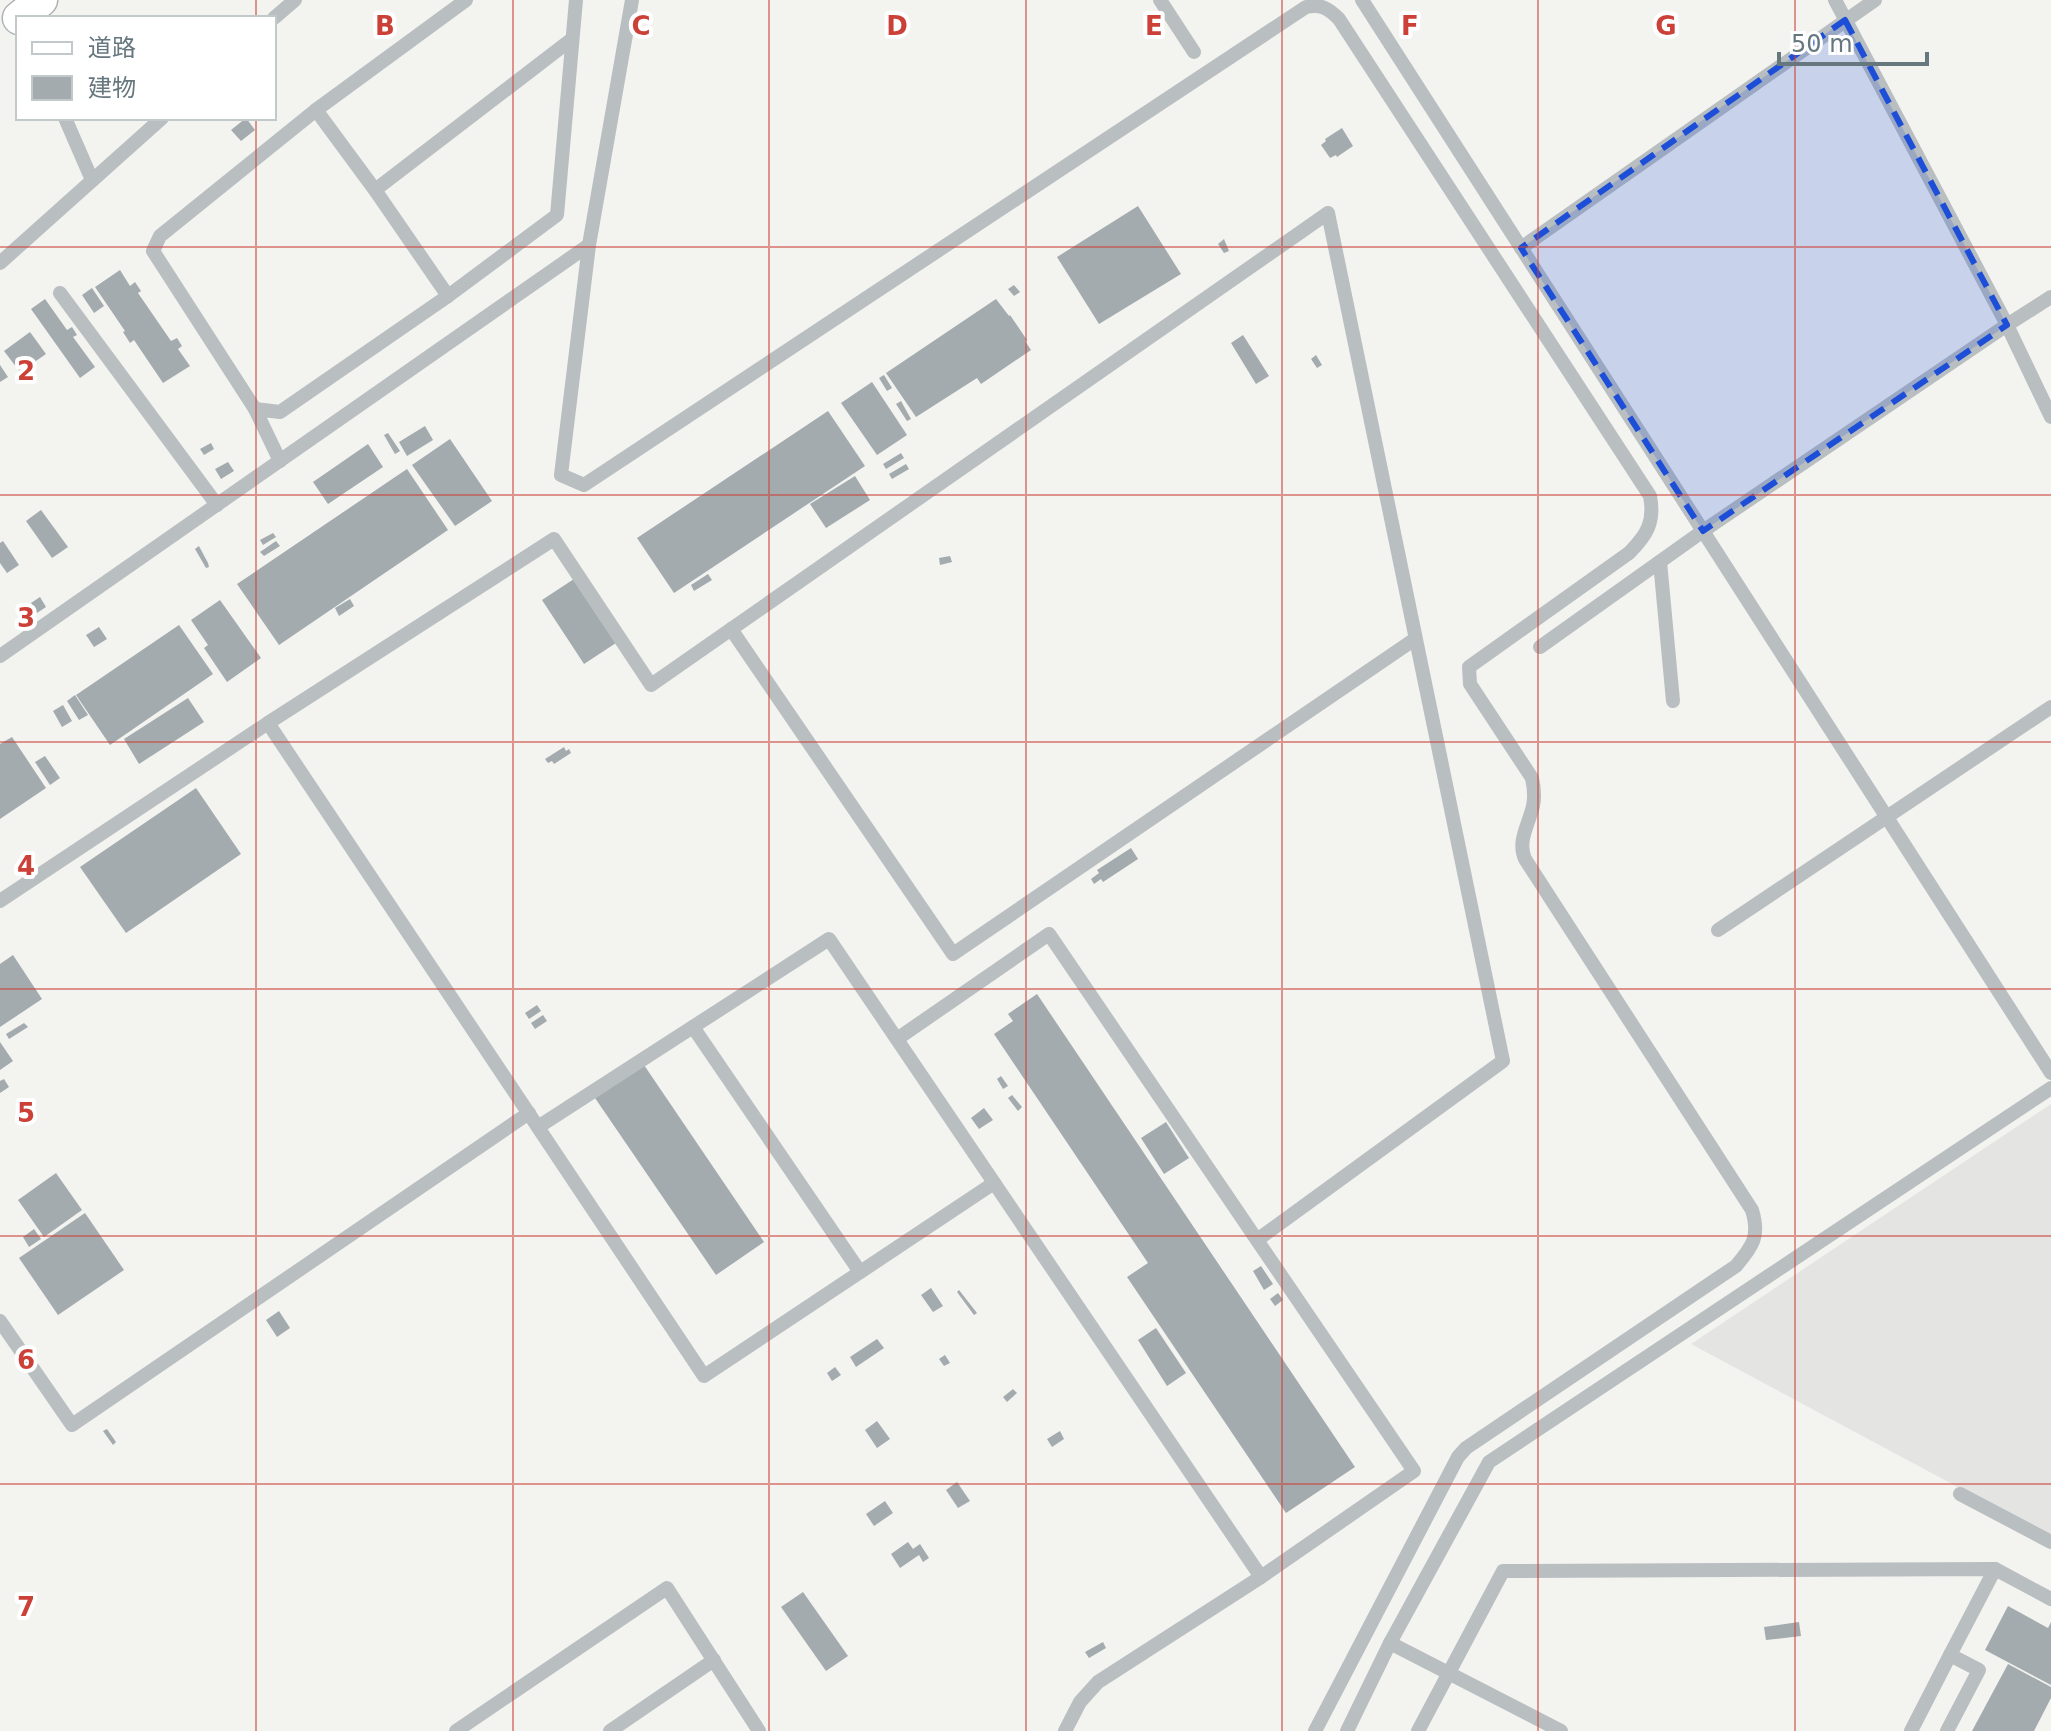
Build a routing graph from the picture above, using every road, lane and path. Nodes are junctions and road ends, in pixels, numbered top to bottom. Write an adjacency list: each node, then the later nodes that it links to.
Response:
1 (295, 0): 9 (street)
2 (466, 0): 13 (street)
3 (576, 0): 11 (street)
4 (632, 0): 18 (street)
5 (1160, 0): 12 (street)
6 (1362, 0): 19 (street)
7 (1835, 0): 10 (street)
8 (1875, 0): 10 (street)
9 (276, 16)
10 (1845, 20): 19 (street); 24 (street)
11 (572, 39): 17 (street); 22 (street)
12 (1194, 52)
13 (316, 110): 17 (street); 25 (street)
14 (66, 120): 16 (street)
15 (160, 120): 16 (street)
16 (92, 180): 20 (street)
17 (375, 190): 22 (street)
18 (589, 245): 27 (street); 65 (street)
19 (1521, 248): 29 (street)
20 (0, 263)
21 (60, 293): 28 (street)
22 (448, 296): 25 (street)
23 (2051, 297): 24 (street)
24 (2007, 325): 26 (street); 29 (street)
25 (255, 409): 27 (street)
26 (2051, 417)
27 (280, 461): 28 (street)
28 (217, 505): 34 (street)
29 (1703, 531): 30 (street); 38 (street)
30 (1660, 562): 33 (street); 35 (street)
31 (731, 629): 32 (street); 32 (street); 37 (street)
32 (1415, 639): 48 (street)
33 (1540, 647)
34 (0, 656)
35 (1673, 701)
36 (2051, 707): 38 (street)
37 (268, 723): 39 (street); 45 (street)
38 (1887, 817): 40 (street); 43 (street)
39 (0, 901)
40 (1718, 930)
41 (693, 1027): 42 (street); 46 (street); 49 (street)
42 (897, 1039): 47 (street); 48 (street)
43 (2051, 1073)
44 (2051, 1088): 56 (street)
45 (529, 1113): 46 (street); 50 (street)
46 (538, 1127): 49 (street)
47 (994, 1183): 49 (street); 54 (street)
48 (1257, 1240): 54 (street)
49 (860, 1272)
50 (0, 1321)
51 (1960, 1494): 52 (street)
52 (2051, 1542)
53 (1995, 1569): 55 (street); 57 (street); 59 (street)
54 (1261, 1577): 64 (street)
55 (2051, 1599)
56 (1390, 1643): 59 (street); 66 (street)
57 (1950, 1655): 69 (street); 70 (street)
58 (714, 1660): 60 (street); 61 (street); 63 (street)
59 (1448, 1673): 67 (street); 68 (street)
60 (631, 1725): 62 (street)
61 (456, 1731)
62 (610, 1731)
63 (759, 1731)
64 (1065, 1731)
65 (1315, 1731)
66 (1347, 1731)
67 (1418, 1731)
68 (1561, 1731)
69 (1911, 1731)
70 (1947, 1731)

